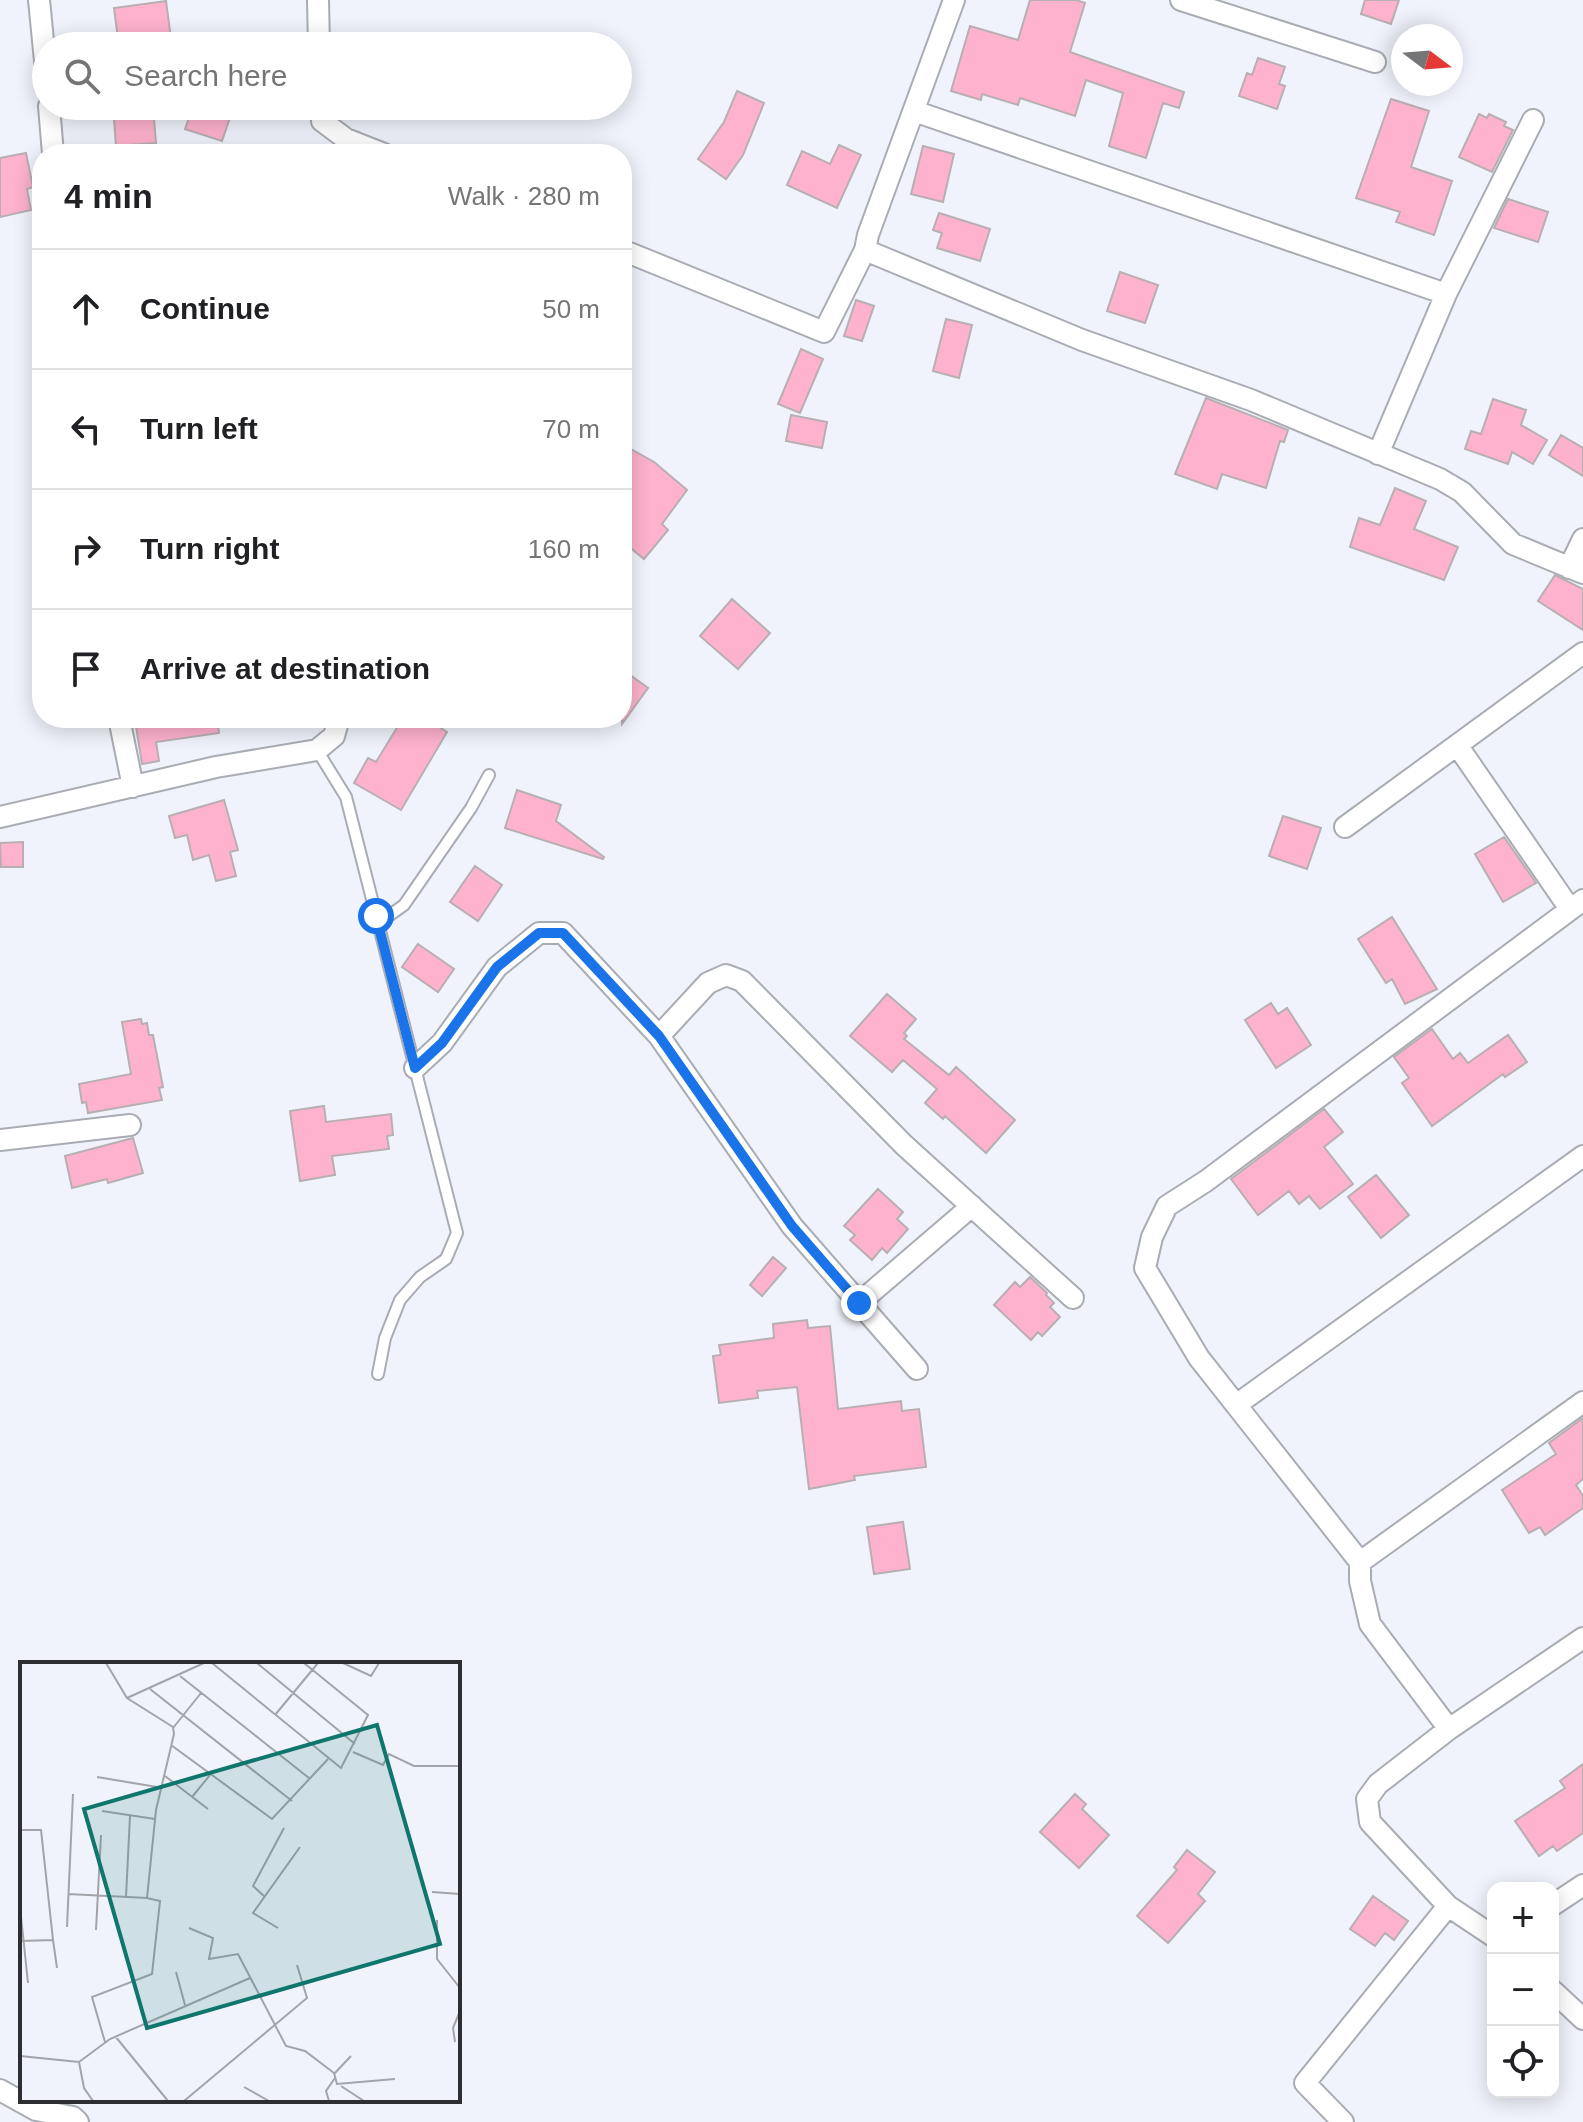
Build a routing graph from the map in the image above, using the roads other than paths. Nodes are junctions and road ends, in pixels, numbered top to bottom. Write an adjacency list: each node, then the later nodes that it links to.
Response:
1 (39, 0): 5 (street)
2 (318, 0): 6 (street)
3 (954, 0): 8 (street)
4 (1181, 0): 7 (street)
5 (42, 32)
6 (319, 32)
7 (1375, 62)
8 (914, 111): 14 (street); 16 (street)
9 (50, 120): 12 (street)
10 (322, 120): 13 (street)
11 (1533, 120): 16 (street)
12 (52, 144)
13 (359, 144)
14 (865, 250): 15 (street); 17 (street)
15 (632, 254)
16 (1446, 294): 17 (street)
17 (1378, 454): 19 (street)
18 (1583, 539): 19 (street)
19 (1576, 570)
20 (1583, 653): 23 (street)
21 (121, 728): 26 (street)
22 (336, 728): 24 (street)
23 (1457, 745): 28 (street); 29 (street)
24 (317, 750): 26 (street); 30 (lane)
25 (489, 775): 30 (lane)
26 (133, 787): 27 (street)
27 (0, 817)
28 (1345, 827)
29 (1577, 904): 42 (street)
30 (376, 916): 32 (lane)
31 (659, 1036): 32 (street); 36 (street); 38 (street)
32 (415, 1068): 40 (lane)
33 (130, 1125): 34 (street)
34 (0, 1140)
35 (1583, 1156): 42 (street)
36 (972, 1206): 37 (street); 38 (street)
37 (1073, 1298)
38 (859, 1303): 39 (street)
39 (917, 1369)
40 (378, 1374)
41 (1583, 1402): 43 (street)
42 (1236, 1405): 43 (street)
43 (1360, 1562): 45 (street)
44 (1583, 1638): 45 (street)
45 (1449, 1729): 48 (street)
46 (1583, 1885): 47 (street)
47 (1559, 1901)
48 (1448, 1906): 49 (street); 56 (street)
49 (1487, 1932)
50 (1559, 1997): 51 (street)
51 (1583, 2019)
52 (0, 2090): 53 (street)
53 (20, 2101)
54 (22, 2102): 55 (street)
55 (78, 2122)
56 (1343, 2122)

